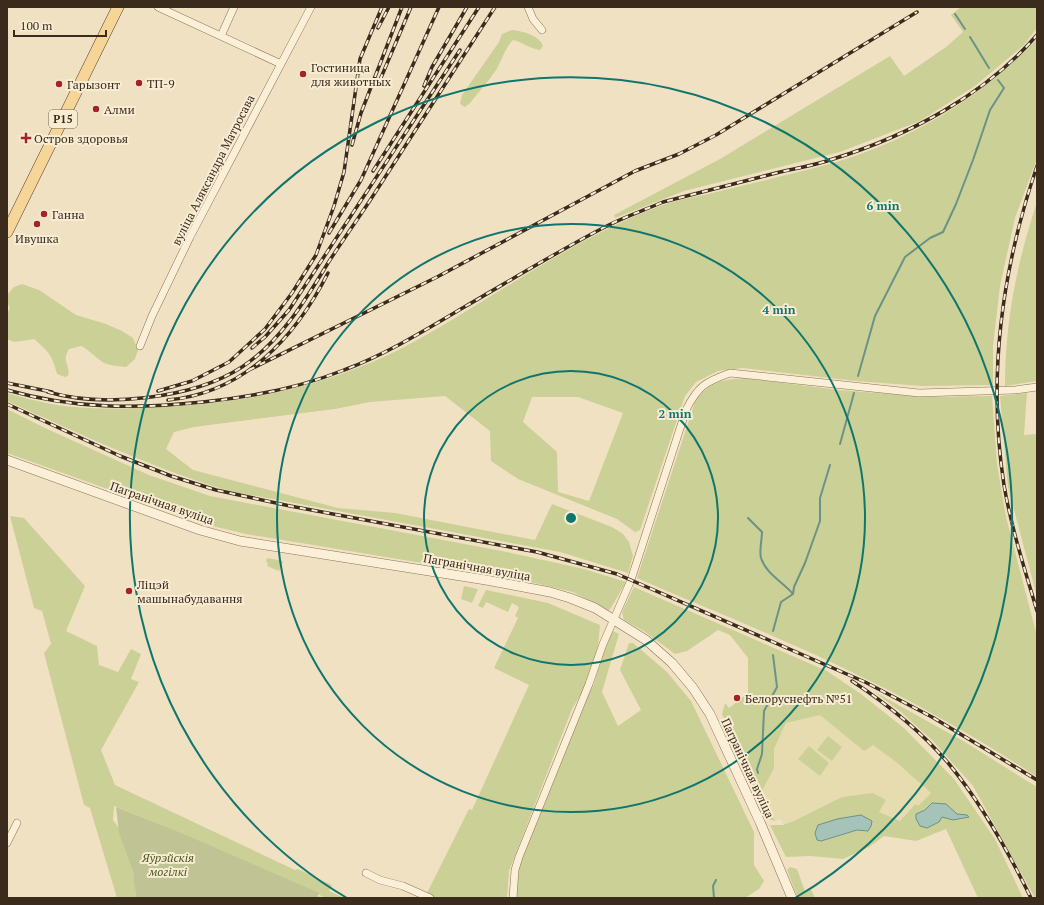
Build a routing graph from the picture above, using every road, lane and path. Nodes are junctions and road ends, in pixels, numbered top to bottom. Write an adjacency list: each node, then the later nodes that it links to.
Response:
1 (118, 7): 9 (main road, Р15)
2 (158, 7): 7 (street)
3 (234, 7): 7 (street)
4 (311, 7): 8 (street, вуліца Аляксандра Матросава)
5 (528, 7): 6 (street)
6 (542, 30)
7 (221, 36): 8 (street)
8 (280, 64): 10 (street, вуліца Аляксандра Матросава)
9 (7, 232)
10 (140, 346)
11 (1037, 386): 13 (street)
12 (7, 460): 13 (street, Пагранічная вуліца)
13 (614, 620): 18 (street); 19 (street, Пагранічная вуліца)
14 (17, 823): 15 (street)
15 (7, 843)
16 (366, 873): 17 (street)
17 (430, 898)
18 (513, 898)
19 (792, 898)

